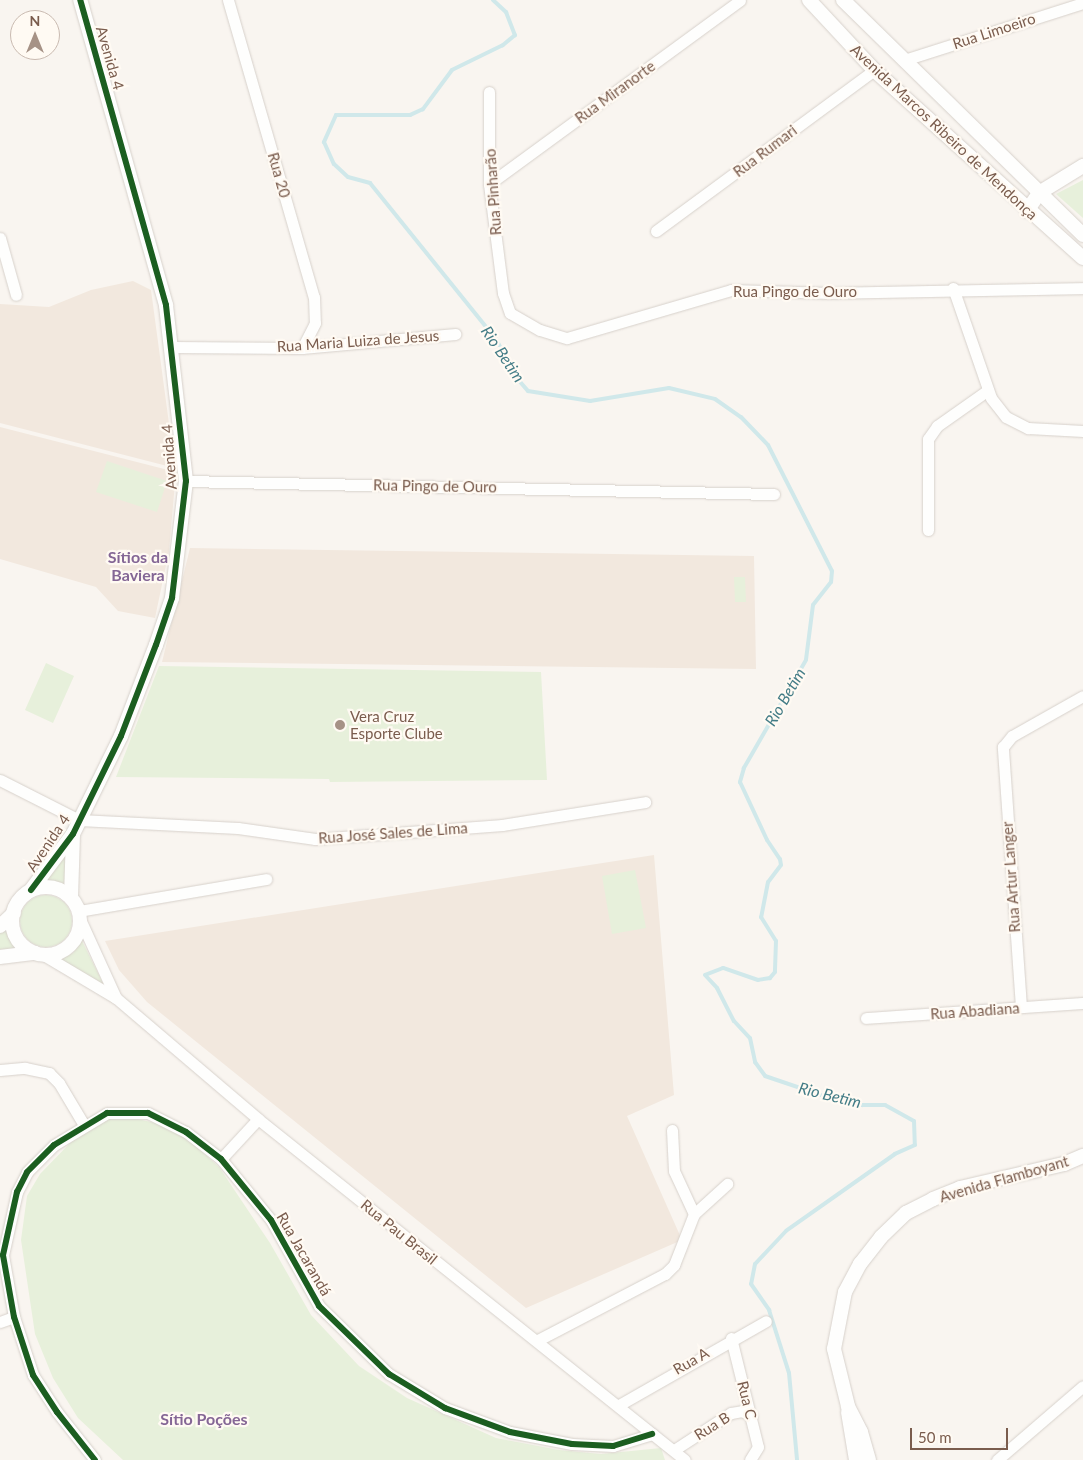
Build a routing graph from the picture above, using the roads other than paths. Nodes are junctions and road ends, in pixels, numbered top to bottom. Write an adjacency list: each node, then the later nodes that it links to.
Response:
1 (80, 0): 23 (street, Avenida 4)
2 (228, 0): 24 (street, Rua 20)
3 (740, 0): 11 (street, Rua Miranorte)
4 (809, 0): 8 (street, Avenida Marcos Ribeiro de Mendonça)
5 (843, 0): 7 (street, Avenida Marcos Ribeiro de Mendonça)
6 (1083, 3): 7 (street, Rua Limoeiro)
7 (904, 60): 12 (street, Avenida Marcos Ribeiro de Mendonça)
8 (874, 70): 13 (street, Avenida Marcos Ribeiro de Mendonça); 14 (street, Rua Rumari)
9 (488, 92): 11 (street, Rua Pinharão)
10 (1083, 166): 12 (street)
11 (489, 184): 20 (street, Rua Pinharão)
12 (1039, 193): 13 (street); 15 (street, Avenida Marcos Ribeiro de Mendonça)
13 (1027, 211): 17 (street, Avenida Marcos Ribeiro de Mendonça)
14 (656, 231)
15 (1083, 235)
16 (0, 238): 21 (street)
17 (1083, 258)
18 (953, 288): 19 (street, Rua Pingo de Ouro); 20 (street, Rua Pingo de Ouro); 25 (street)
19 (1083, 288)
20 (503, 293)
21 (16, 294)
22 (455, 334): 24 (street, Rua Maria Luiza de Jesus)
23 (171, 347): 24 (street, Rua Maria Luiza de Jesus); 27 (street, Avenida 4)
24 (302, 348)
25 (988, 390): 26 (street); 29 (street)
26 (1083, 431)
27 (186, 480): 28 (street, Rua Pingo de Ouro); 33 (street, Avenida 4)
28 (774, 494)
29 (928, 530)
30 (1083, 696): 45 (street, Rua Artur Langer)
31 (0, 780): 33 (street)
32 (645, 802): 33 (street, Rua José Sales de Lima)
33 (79, 820): 34 (street, Avenida 4)
34 (73, 834): 36 (street, Avenida 4); 37 (street, Avenida 4)
35 (266, 879): 39 (street)
36 (31, 890): 37 (street); 38 (street)
37 (71, 898): 39 (street)
38 (14, 913): 40 (street); 41 (street)
39 (80, 915): 41 (street); 43 (street, Rua Pau Brasil)
40 (0, 926)
41 (39, 954): 42 (street); 43 (street, Rua Pau Brasil)
42 (1, 956)
43 (116, 998): 48 (street, Rua Pau Brasil)
44 (1083, 1003): 45 (street, Rua Abadiana)
45 (1021, 1007): 46 (street, Rua Abadiana)
46 (866, 1018)
47 (0, 1070): 49 (street)
48 (258, 1119): 52 (street); 59 (street, Rua Pau Brasil)
49 (84, 1125): 52 (street, Rua Jacarandá); 55 (street, Rua Jacarandá)
50 (672, 1130): 54 (street)
51 (1083, 1156): 62 (street, Avenida Flamboyant)
52 (221, 1159): 64 (street, Rua Jacarandá)
53 (727, 1184): 54 (street)
54 (694, 1214): 59 (street)
55 (14, 1317): 57 (street); 66 (street, Rua Jacarandá)
56 (766, 1321): 58 (street, Rua A)
57 (0, 1322)
58 (732, 1338): 61 (street, Rua A); 63 (street, Rua C)
59 (538, 1340): 61 (street, Rua Pau Brasil)
60 (1083, 1386): 71 (street)
61 (619, 1405): 64 (street, Rua Pau Brasil)
62 (848, 1406): 69 (street); 70 (street)
63 (752, 1416): 65 (street, Rua B); 68 (street, Rua C)
64 (652, 1434): 65 (street, Rua Pau Brasil)
65 (674, 1450): 67 (street, Rua Pau Brasil)
66 (94, 1460)
67 (685, 1460)
68 (750, 1460)
69 (856, 1460)
70 (869, 1460)
71 (997, 1460)

